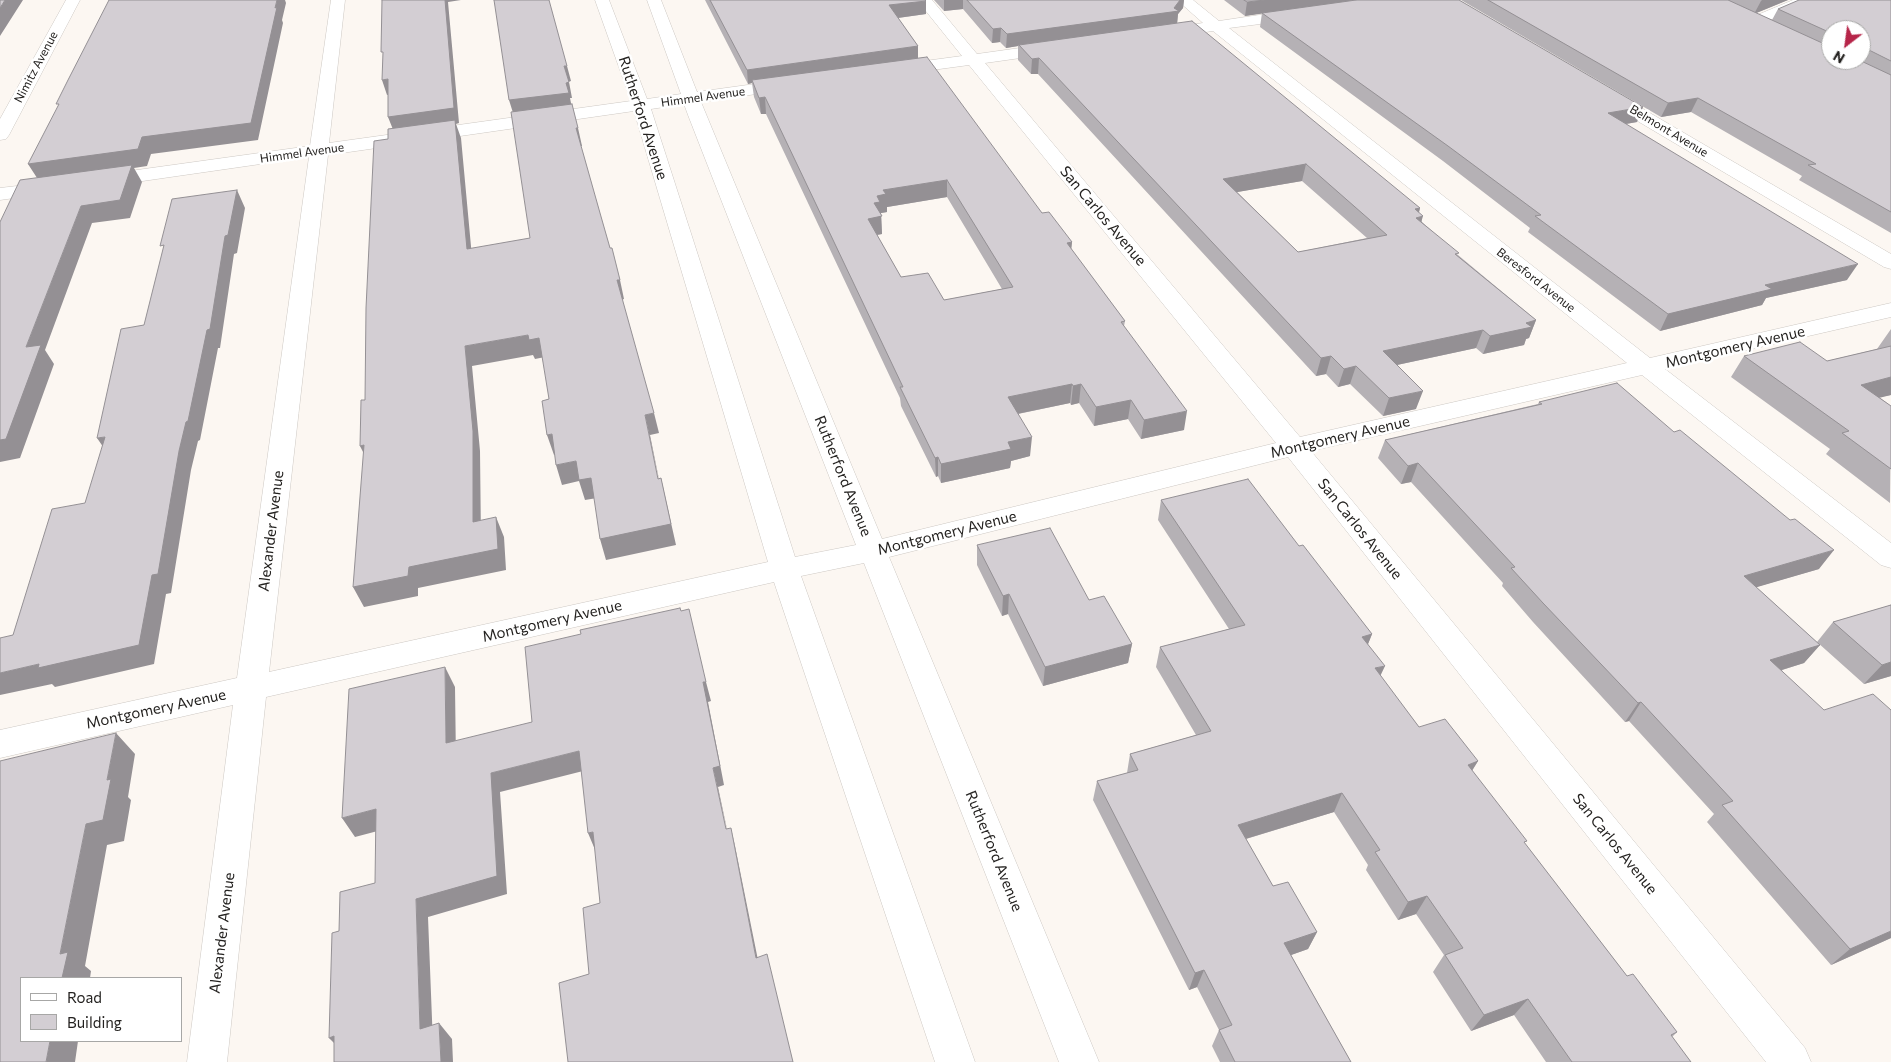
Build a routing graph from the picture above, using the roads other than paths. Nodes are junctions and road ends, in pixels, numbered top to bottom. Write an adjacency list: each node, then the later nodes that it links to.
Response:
1 (73, 0): 21 (street, Nimitz Avenue)
2 (338, 0): 22 (street, Alexander Avenue)
3 (602, 0): 20 (street, Rutherford Avenue)
4 (654, 0): 19 (street, Rutherford Avenue)
5 (924, 0): 15 (street, San Carlos Avenue)
6 (1184, 0): 11 (street, Beresford Avenue)
7 (1806, 0): 10 (street)
8 (1318, 12): 11 (street)
9 (1740, 14): 10 (street)
10 (1755, 22): 12 (street)
11 (1216, 26): 13 (street); 28 (street, Beresford Avenue)
12 (1772, 30)
13 (1146, 36)
14 (1068, 47): 15 (street)
15 (974, 60): 16 (street); 29 (street, San Carlos Avenue)
16 (878, 73)
17 (812, 82): 19 (street, Himmel Avenue)
18 (1592, 86): 26 (street, Belmont Avenue)
19 (692, 98): 20 (street, Himmel Avenue); 30 (street, Rutherford Avenue)
20 (641, 106): 22 (street, Himmel Avenue); 32 (street, Rutherford Avenue)
21 (0, 135)
22 (319, 151): 23 (street, Himmel Avenue); 33 (street, Alexander Avenue)
23 (87, 182)
24 (68, 185): 25 (street)
25 (0, 194)
26 (1891, 263)
27 (1891, 310): 28 (street, Montgomery Avenue)
28 (1647, 368): 29 (street, Montgomery Avenue); 31 (street, Beresford Avenue)
29 (1294, 447): 30 (street, Montgomery Avenue); 38 (street, San Carlos Avenue)
30 (874, 551): 32 (street, Montgomery Avenue); 37 (street, Rutherford Avenue)
31 (1891, 558)
32 (785, 571): 33 (street, Montgomery Avenue); 36 (street, Rutherford Avenue)
33 (251, 688): 34 (street, Montgomery Avenue); 35 (street, Alexander Avenue)
34 (0, 744)
35 (207, 1062)
36 (955, 1062)
37 (1079, 1062)
38 (1791, 1062)

